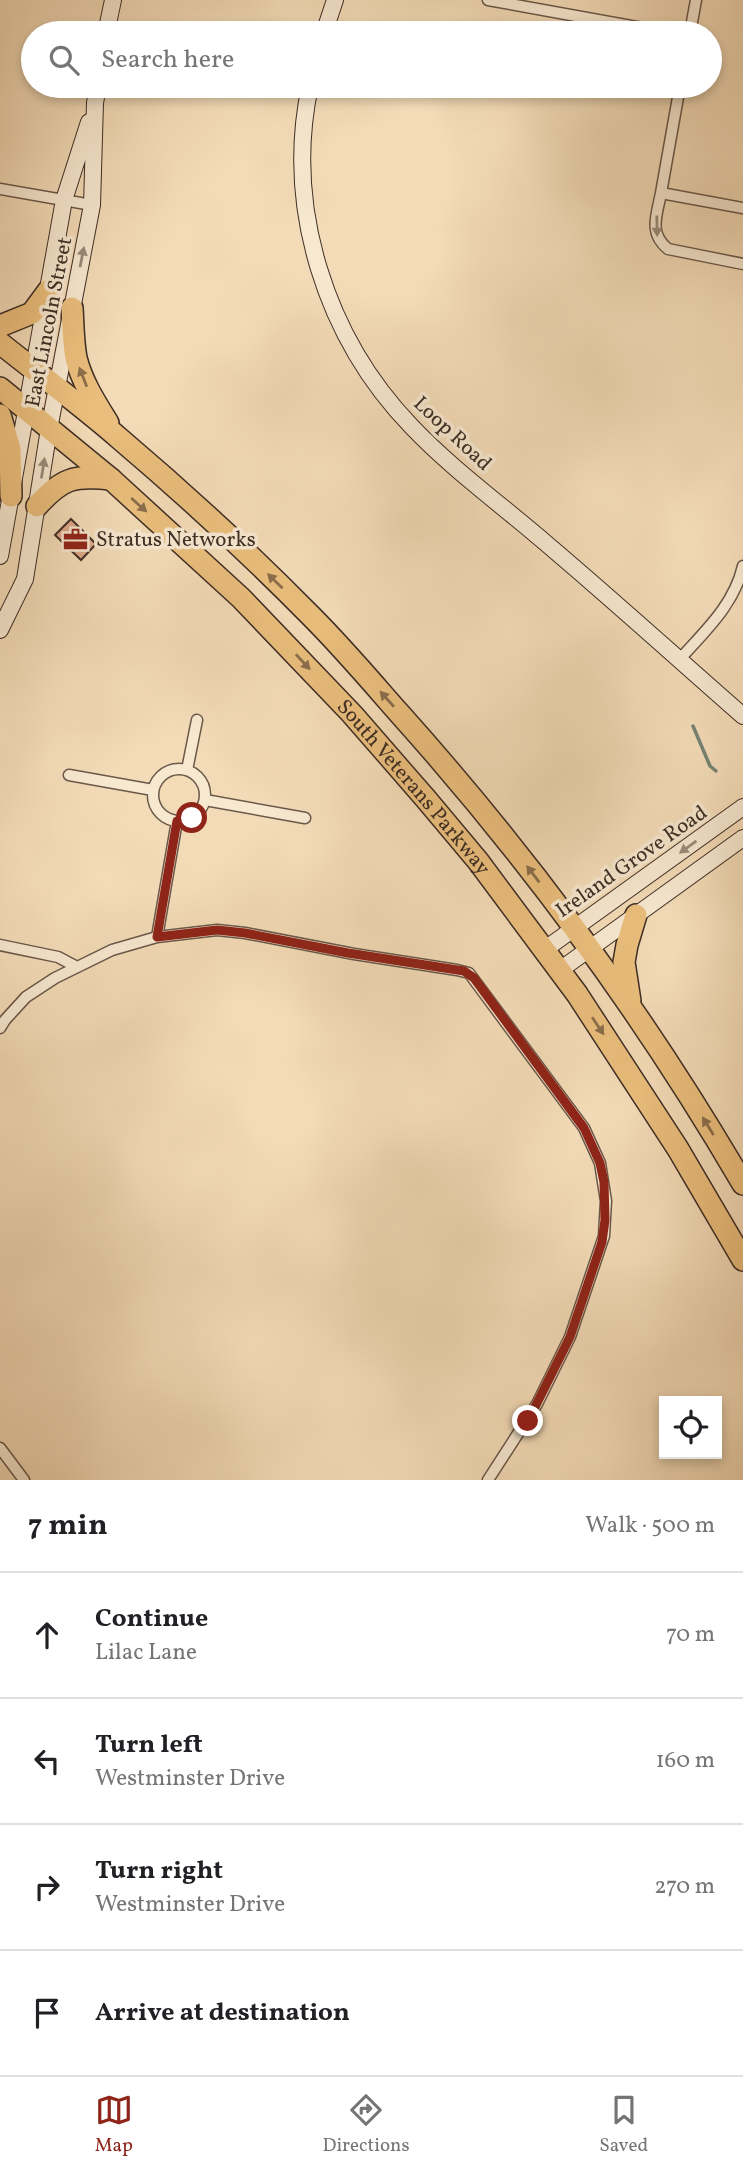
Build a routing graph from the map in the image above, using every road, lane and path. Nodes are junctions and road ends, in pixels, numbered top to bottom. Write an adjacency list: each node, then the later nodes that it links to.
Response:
1 (113, 0): 5 (main road)
2 (335, 0): 6 (main road)
3 (488, 0): 7 (street)
4 (696, 0): 8 (street)
5 (109, 21)
6 (328, 21)
7 (604, 21)
8 (692, 21)
9 (96, 98): 12 (main road, East Lincoln Street)
10 (308, 98): 36 (main road, Loop Road)
11 (678, 98): 14 (street)
12 (95, 103): 15 (main road, East Lincoln Street); 16 (main road, East Lincoln Street)
13 (0, 188): 15 (street)
14 (661, 193): 17 (street); 18 (street, one-way to 18)
15 (64, 200): 16 (street); 19 (main road, East Lincoln Street)
16 (92, 205): 20 (main road, East Lincoln Street, one-way to 16)
17 (743, 208)
18 (743, 264)
19 (49, 290): 21 (highway); 23 (main road, East Lincoln Street)
20 (72, 308): 25 (main road, East Lincoln Street); 29 (highway, one-way to 20)
21 (0, 326)
22 (0, 343): 23 (highway, South Veterans Parkway)
23 (34, 371): 25 (highway, South Veterans Parkway); 26 (main road, East Lincoln Street)
24 (0, 388): 26 (highway, South Veterans Parkway)
25 (57, 389): 28 (main road, East Lincoln Street); 29 (highway, South Veterans Parkway)
26 (27, 411): 28 (highway, South Veterans Parkway); 31 (main road, East Lincoln Street)
27 (0, 415): 31 (highway)
28 (49, 429): 30 (highway, South Veterans Parkway); 32 (main road, East Lincoln Street, one-way to 28)
29 (117, 436): 48 (highway, South Veterans Parkway, one-way to 29)
30 (111, 479): 32 (highway); 52 (highway, South Veterans Parkway, one-way to 52)
31 (11, 496): 33 (main road, East Lincoln Street)
32 (37, 506): 35 (main road, East Lincoln Street)
33 (0, 556)
34 (743, 566): 36 (street)
35 (0, 622)
36 (679, 660): 37 (main road, Loop Road)
37 (743, 716)
38 (197, 720): 39 (street)
39 (187, 770): 41 (street); 42 (street)
40 (69, 775): 41 (street)
41 (153, 790): 45 (street)
42 (205, 800): 44 (street); 45 (street)
43 (743, 807): 48 (main road, Ireland Grove Road, one-way to 48)
44 (305, 818)
45 (177, 821): 49 (street)
46 (743, 838): 47 (main road)
47 (636, 915): 51 (main road); 55 (highway)
48 (574, 928): 51 (highway, South Veterans Parkway); 52 (main road, Ireland Grove Road)
49 (157, 937): 53 (street); 61 (street)
50 (0, 945): 53 (street)
51 (589, 948): 54 (main road); 55 (highway, South Veterans Parkway)
52 (544, 950): 54 (highway, South Veterans Parkway)
53 (76, 967): 56 (street)
54 (559, 970): 58 (highway, South Veterans Parkway, one-way to 58)
55 (631, 1007): 57 (highway, South Veterans Parkway, one-way to 55)
56 (0, 1028)
57 (743, 1184)
58 (743, 1260)
59 (0, 1448): 60 (street)
60 (24, 1480)
61 (488, 1480)

